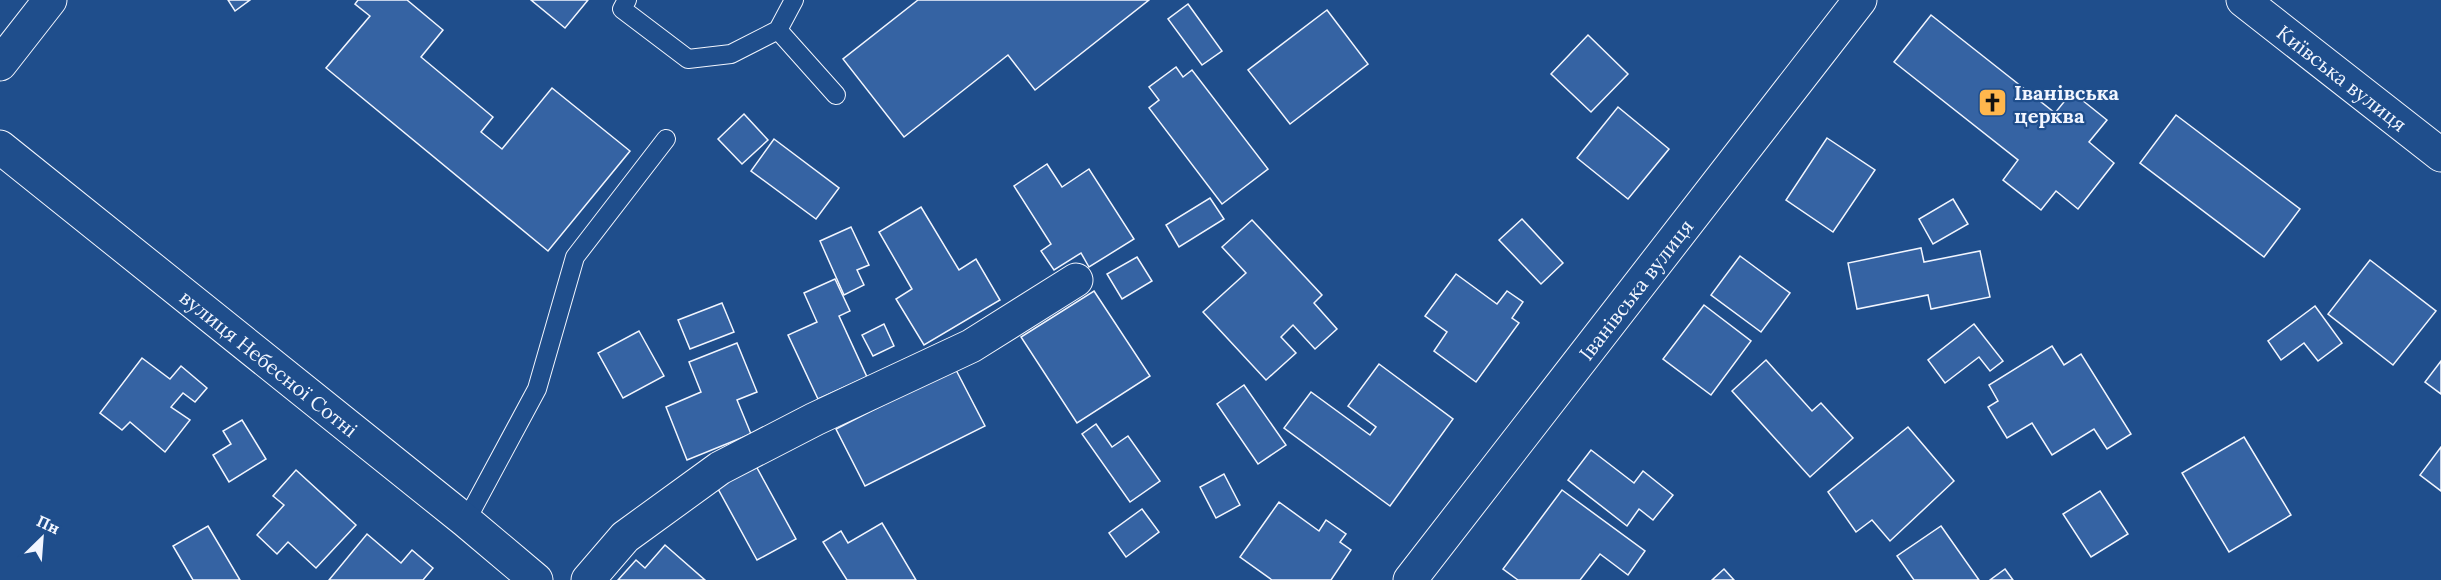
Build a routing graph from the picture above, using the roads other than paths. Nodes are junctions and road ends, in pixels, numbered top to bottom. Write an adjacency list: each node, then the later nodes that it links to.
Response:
1 (50, 0): 7 (street)
2 (627, 0): 6 (lane)
3 (794, 0): 6 (lane)
4 (1860, 0): 16 (street, Іванівська вулиця)
5 (2243, 0): 11 (street, Київська вулиця)
6 (778, 30): 8 (lane)
7 (0, 64)
8 (837, 95)
9 (666, 139): 13 (lane)
10 (0, 147): 13 (street, вулиця Небесної Сотні)
11 (2441, 155)
12 (1076, 280): 15 (street)
13 (466, 520): 14 (street, вулиця Небесної Сотні)
14 (527, 578)
15 (588, 580)
16 (1410, 580)

